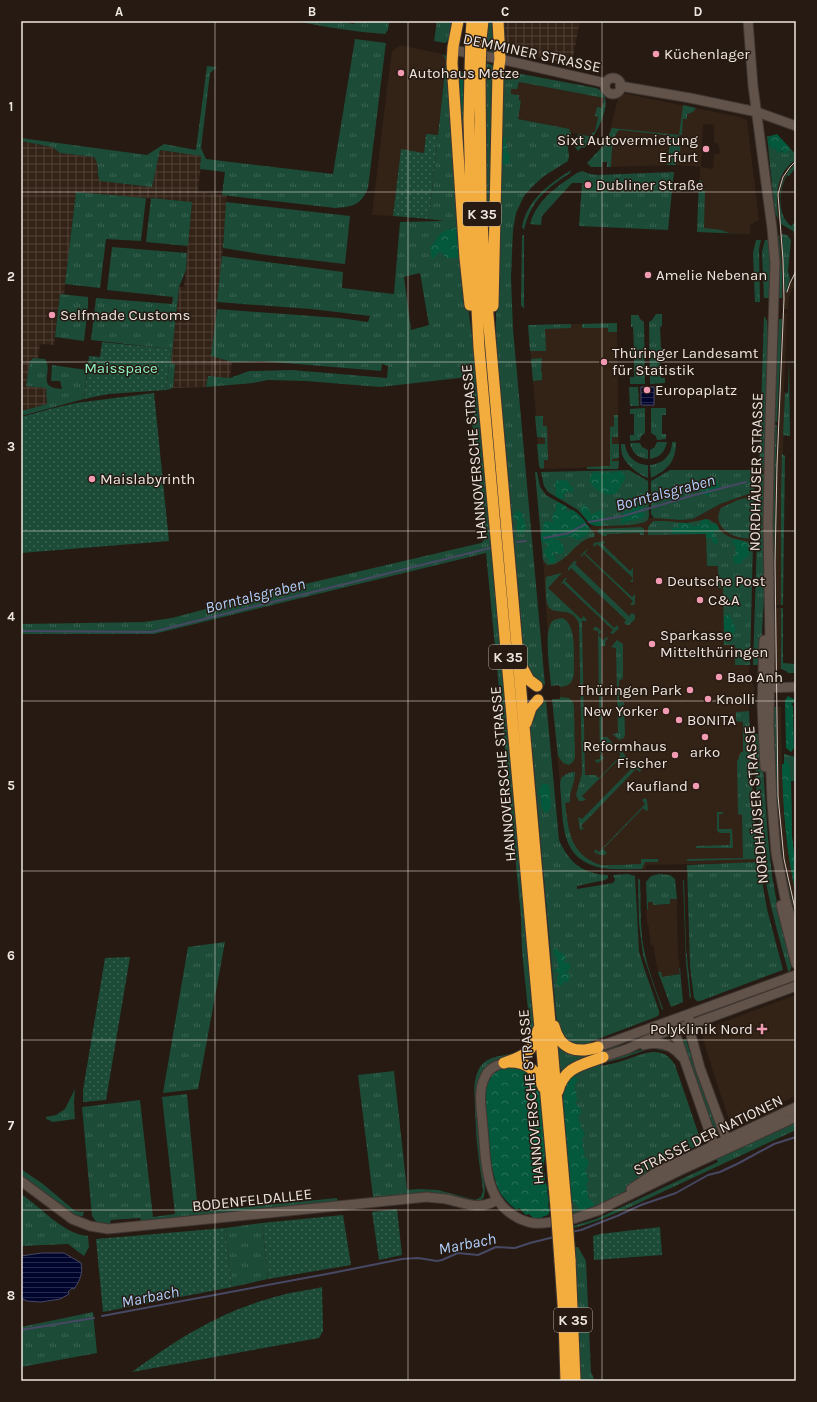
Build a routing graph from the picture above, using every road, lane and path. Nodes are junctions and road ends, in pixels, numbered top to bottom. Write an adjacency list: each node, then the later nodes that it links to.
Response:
1 (458, 21): 7 (highway)
2 (472, 21): 6 (highway, HANNOVERSCHE STRASSE / K 35)
3 (483, 21): 6 (highway, HANNOVERSCHE STRASSE / K 35)
4 (498, 21): 8 (highway)
5 (748, 21): 10 (main road, NORDHÄUSER STRASSE)
6 (476, 38): 9 (highway, HANNOVERSCHE STRASSE / K 35, bridge)
7 (453, 50): 8 (main road, DEMMINER STRASSE); 12 (highway)
8 (500, 59): 10 (main road, DEMMINER STRASSE); 13 (highway)
9 (475, 73): 12 (highway, HANNOVERSCHE STRASSE / K 35); 13 (highway, HANNOVERSCHE STRASSE / K 35)
10 (757, 112): 11 (main road); 17 (main road, NORDHÄUSER STRASSE)
11 (796, 126)
12 (480, 348): 24 (highway, HANNOVERSCHE STRASSE / K 35)
13 (492, 353): 14 (highway, HANNOVERSCHE STRASSE / K 35)
14 (518, 656): 15 (highway); 19 (highway, HANNOVERSCHE STRASSE / K 35)
15 (537, 686)
16 (796, 687): 17 (main road)
17 (766, 688): 20 (main road, NORDHÄUSER STRASSE); 21 (main road, NORDHÄUSER STRASSE)
18 (538, 700): 19 (highway)
19 (524, 734): 24 (highway, HANNOVERSCHE STRASSE / K 35)
20 (796, 937)
21 (796, 964)
22 (796, 974): 25 (main road)
23 (796, 986): 27 (main road)
24 (545, 1015): 29 (highway); 31 (highway); 32 (highway, HANNOVERSCHE STRASSE / K 35)
25 (688, 1015): 26 (main road); 27 (main road)
26 (672, 1024): 27 (main road); 28 (main road); 29 (main road); 30 (main road)
27 (690, 1024): 35 (main road)
28 (627, 1049): 29 (main road); 30 (main road)
29 (600, 1052): 32 (highway)
30 (684, 1061): 36 (main road)
31 (504, 1062): 32 (highway); 38 (main road)
32 (552, 1097): 41 (highway, HANNOVERSCHE STRASSE / K 35, bridge)
33 (796, 1107): 35 (main road, STRASSE DER NATIONEN)
34 (796, 1117): 36 (main road, STRASSE DER NATIONEN)
35 (727, 1139): 36 (main road)
36 (721, 1148): 39 (main road, STRASSE DER NATIONEN)
37 (21, 1181): 38 (main road, BODENFELDALLEE)
38 (497, 1200): 40 (main road)
39 (573, 1219)
40 (552, 1222)
41 (565, 1260): 42 (highway, HANNOVERSCHE STRASSE / K 35); 43 (highway, HANNOVERSCHE STRASSE / K 35)
42 (566, 1381)
43 (575, 1381)

